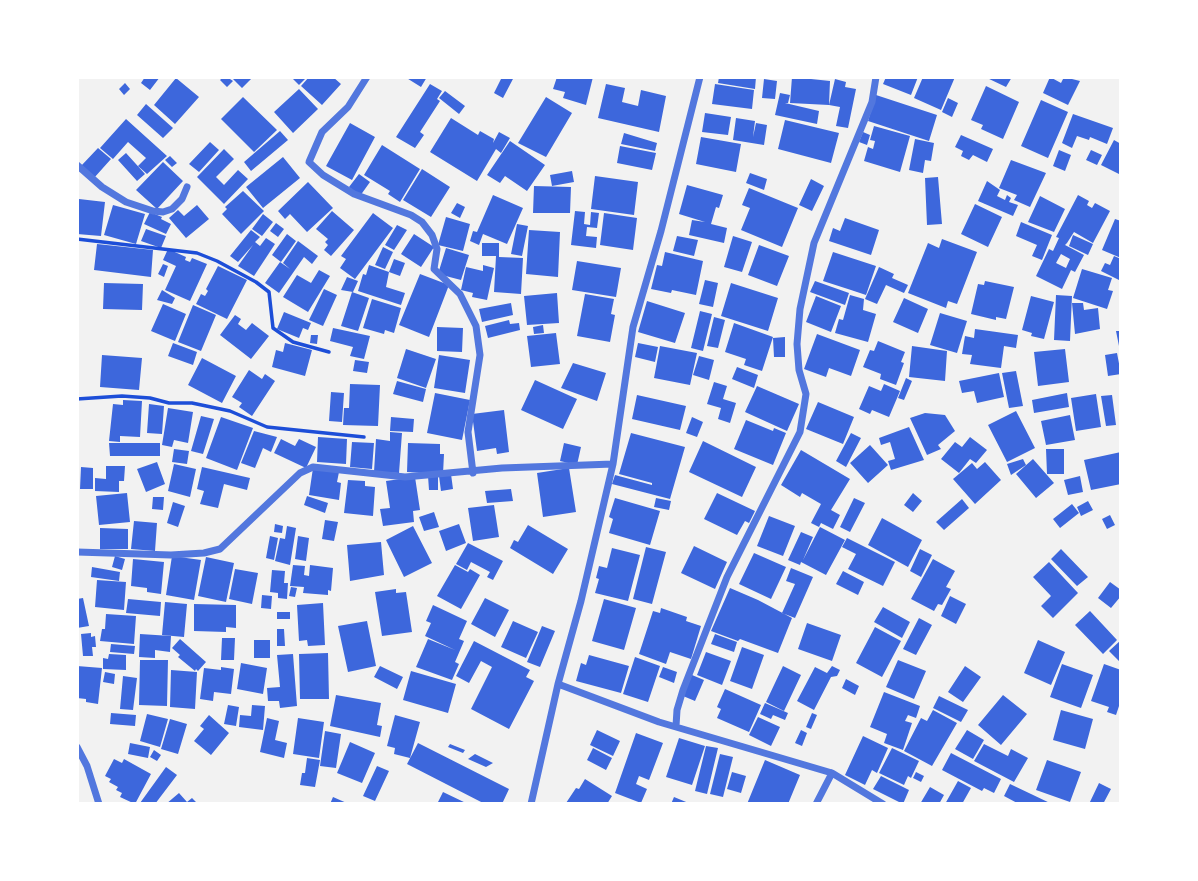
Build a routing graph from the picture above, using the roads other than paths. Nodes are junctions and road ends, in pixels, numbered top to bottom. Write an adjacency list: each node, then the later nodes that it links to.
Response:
1 (367, 77): 7 (street)
2 (700, 77): 6 (street)
3 (876, 77): 10 (street)
4 (77, 166): 5 (street)
5 (187, 187)
6 (613, 464): 7 (street); 9 (street)
7 (473, 473): 8 (street)
8 (77, 552)
9 (558, 684): 10 (street); 16 (street)
10 (676, 726): 14 (street)
11 (77, 747): 13 (street)
12 (77, 764): 13 (street)
13 (87, 766): 15 (street)
14 (832, 774): 17 (street); 18 (street)
15 (99, 804)
16 (531, 804)
17 (816, 804)
18 (883, 804)

